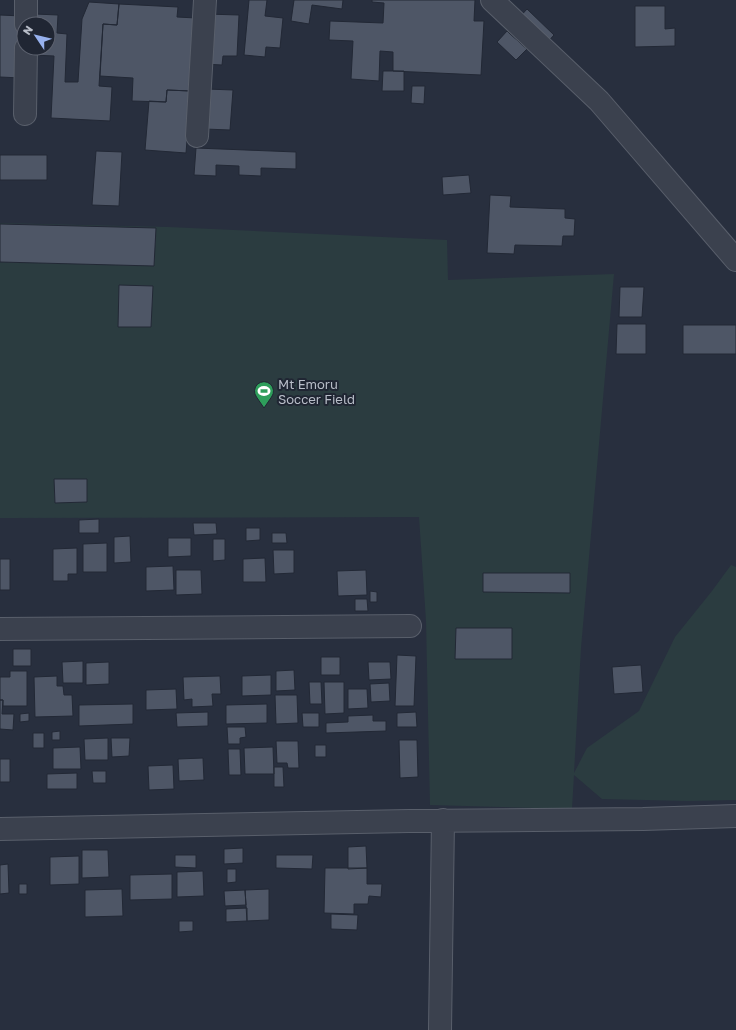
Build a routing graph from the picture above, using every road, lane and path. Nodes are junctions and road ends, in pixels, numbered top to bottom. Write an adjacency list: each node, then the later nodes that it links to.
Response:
1 (26, 0): 4 (street)
2 (205, 0): 7 (street)
3 (492, 0): 8 (street)
4 (26, 16)
5 (26, 56): 6 (street)
6 (26, 114)
7 (197, 136)
8 (736, 260)
9 (410, 626): 10 (street)
10 (0, 629)
11 (736, 816): 12 (street)
12 (443, 820): 13 (street); 14 (street)
13 (0, 828)
14 (440, 1030)

